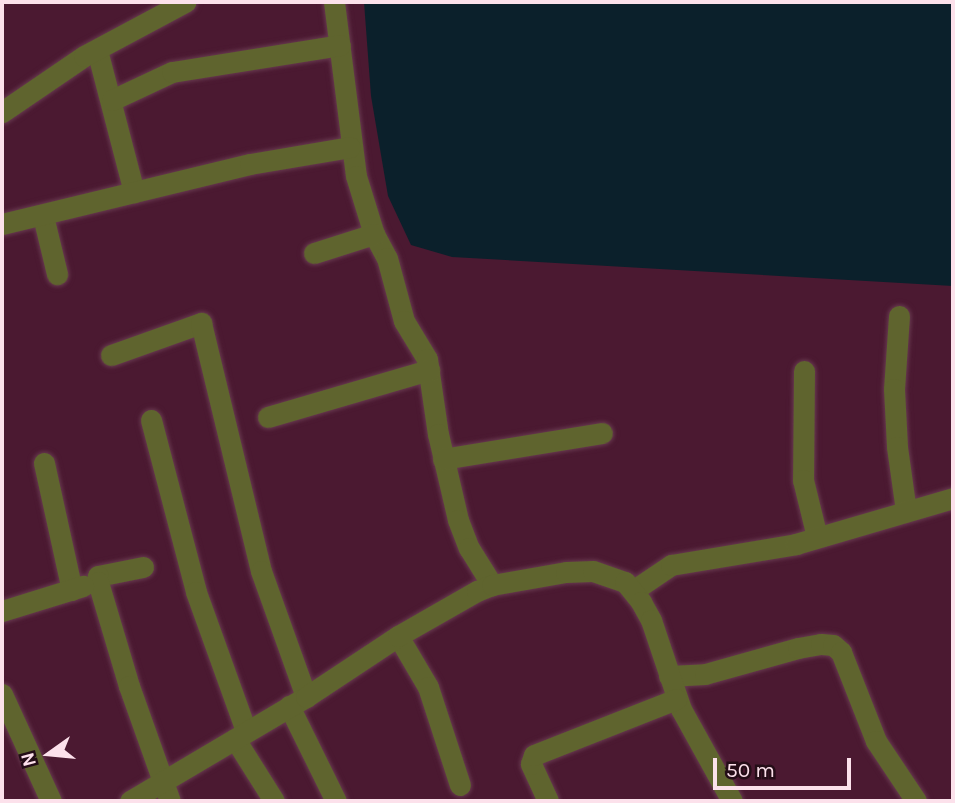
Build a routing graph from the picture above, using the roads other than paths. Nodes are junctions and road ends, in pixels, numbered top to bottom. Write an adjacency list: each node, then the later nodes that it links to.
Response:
1 (185, 2): 4 (street)
2 (334, 2): 3 (street)
3 (340, 45): 5 (street); 7 (street)
4 (97, 50): 5 (street); 6 (street)
5 (112, 100): 8 (street)
6 (2, 112)
7 (350, 147): 8 (street); 11 (street)
8 (134, 192): 9 (street)
9 (43, 216): 10 (street); 13 (street)
10 (2, 224)
11 (374, 234): 12 (street); 16 (street)
12 (314, 253)
13 (57, 274)
14 (899, 316): 24 (street)
15 (111, 355): 36 (street)
16 (429, 370): 18 (street); 21 (street)
17 (804, 371): 25 (street)
18 (268, 417)
19 (151, 421): 37 (street)
20 (602, 433): 21 (street)
21 (443, 459): 28 (street)
22 (44, 463): 29 (street)
23 (953, 498): 24 (street)
24 (906, 512): 25 (street)
25 (817, 537): 30 (street)
26 (143, 568): 27 (street)
27 (97, 582): 29 (street); 39 (street)
28 (492, 585): 30 (street); 32 (street)
29 (72, 590): 31 (street)
30 (634, 590): 33 (street)
31 (2, 611)
32 (398, 636): 36 (street); 38 (street)
33 (668, 676): 35 (street); 46 (street)
34 (2, 694): 40 (street)
35 (677, 699): 44 (street); 45 (street)
36 (297, 701): 37 (street); 43 (street)
37 (241, 735): 39 (street); 42 (street)
38 (460, 785)
39 (167, 792): 41 (street)
40 (51, 801)
41 (130, 801)
42 (274, 801)
43 (335, 801)
44 (548, 801)
45 (732, 801)
46 (916, 801)

